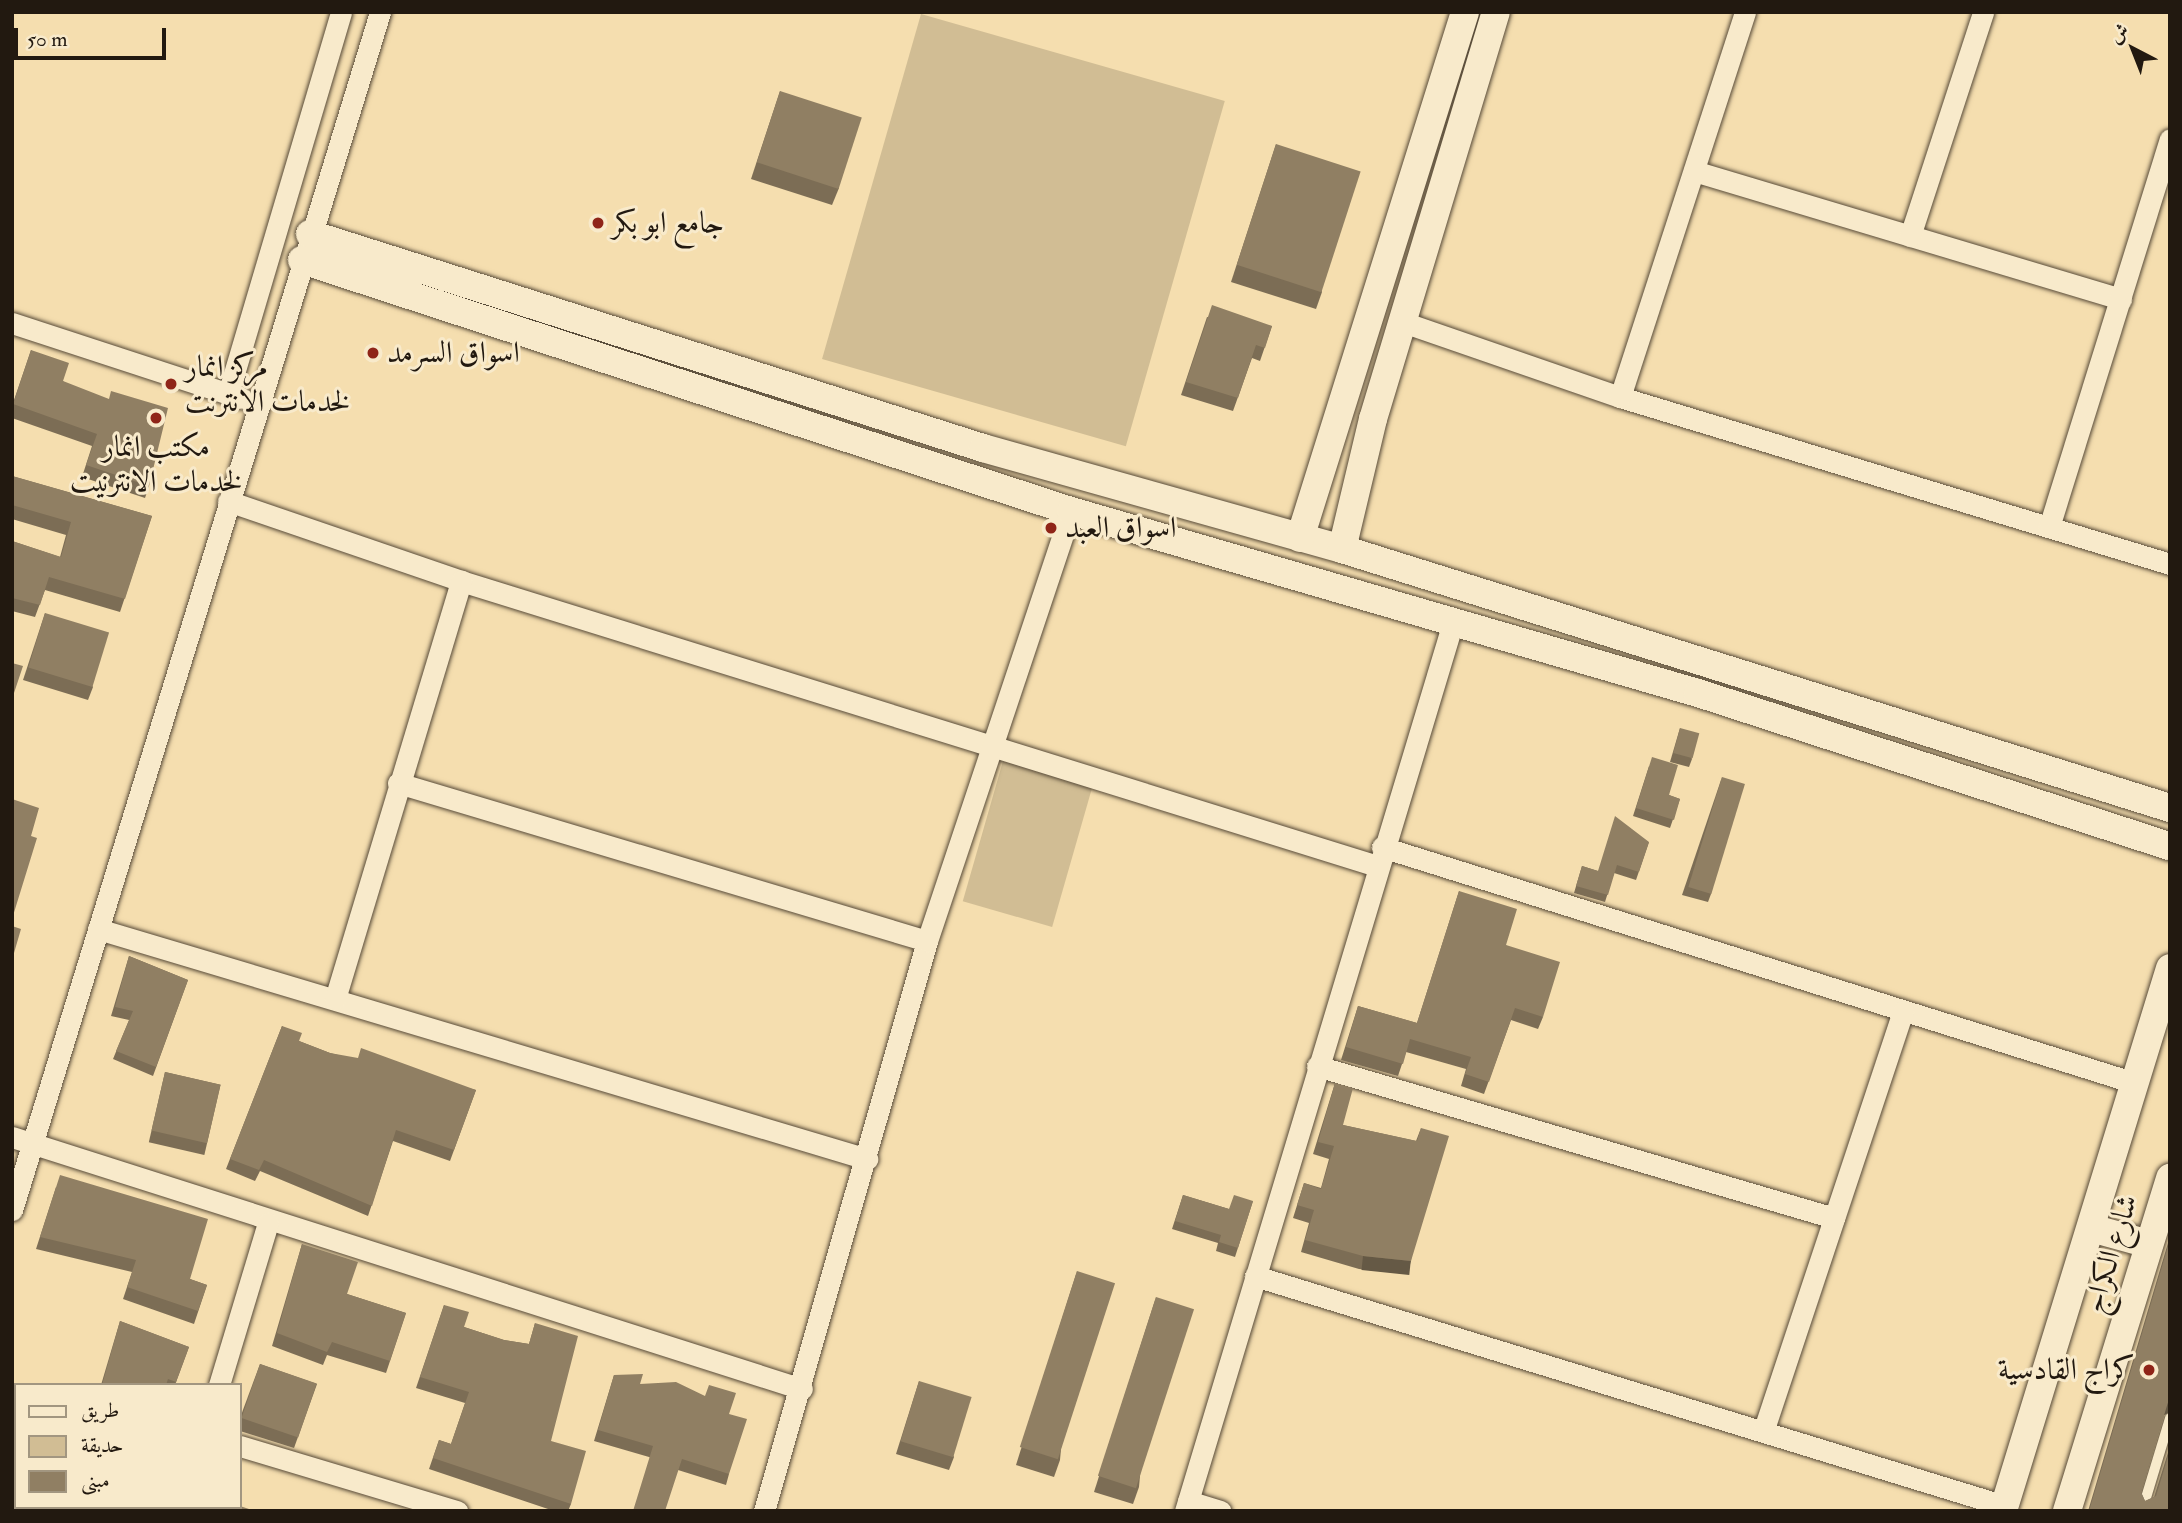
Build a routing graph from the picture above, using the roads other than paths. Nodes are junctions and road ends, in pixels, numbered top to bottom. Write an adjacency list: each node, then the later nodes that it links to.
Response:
1 (341, 12): 14 (street)
2 (380, 12): 10 (street)
3 (1465, 12): 17 (street)
4 (1496, 12): 12 (street)
5 (1745, 12): 8 (street)
6 (1983, 12): 9 (street)
7 (2170, 139): 11 (street)
8 (1694, 171): 9 (street); 15 (street)
9 (1910, 236): 11 (street)
10 (306, 247): 16 (street); 19 (street); 20 (street)
11 (2121, 299): 23 (street)
12 (1403, 322): 15 (street); 18 (street)
13 (12, 323): 14 (street)
14 (228, 394): 16 (street)
15 (1620, 397): 23 (street)
16 (257, 403): 21 (street)
17 (1342, 409): 18 (street); 24 (street)
18 (1373, 419): 25 (street)
19 (983, 448): 20 (street); 24 (street)
20 (972, 479): 22 (street)
21 (228, 501): 27 (street); 36 (street)
22 (1071, 511): 28 (street); 31 (street)
23 (2049, 527): 26 (street)
24 (1300, 538): 25 (street)
25 (1342, 550): 29 (street)
26 (2170, 564)
27 (461, 580): 31 (street); 32 (street)
28 (1453, 622): 30 (street); 35 (street)
29 (1706, 666): 30 (street); 33 (street)
30 (1698, 693): 34 (street)
31 (994, 742): 35 (street); 37 (street)
32 (398, 783): 37 (street); 39 (street)
33 (2170, 808)
34 (2170, 846)
35 (1380, 856): 40 (street); 41 (street)
36 (98, 929): 39 (street); 44 (street)
37 (927, 941): 45 (street)
38 (2170, 968): 42 (street)
39 (335, 999): 45 (street)
40 (1903, 1012): 42 (street); 48 (street)
41 (1317, 1066): 48 (street); 52 (street)
42 (2135, 1083): 50 (street)
43 (12, 1137): 44 (street)
44 (33, 1143): 47 (street); 49 (street)
45 (867, 1159): 54 (street)
46 (2169, 1184): 51 (street, شارع الكراج)
47 (12, 1210)
48 (1834, 1218): 56 (street)
49 (268, 1223): 53 (street); 54 (street)
50 (2091, 1228): 51 (street); 59 (street)
51 (2149, 1244): 63 (street, شارع الكراج)
52 (1255, 1276): 56 (street); 58 (street)
53 (220, 1383)
54 (802, 1389): 61 (street)
55 (2170, 1419): 64 (lane)
56 (1764, 1429): 59 (street)
57 (242, 1447): 60 (street)
58 (1186, 1506): 62 (street)
59 (2004, 1508)
60 (457, 1511)
61 (764, 1511)
62 (1220, 1511)
63 (2067, 1511)
64 (2142, 1511)

